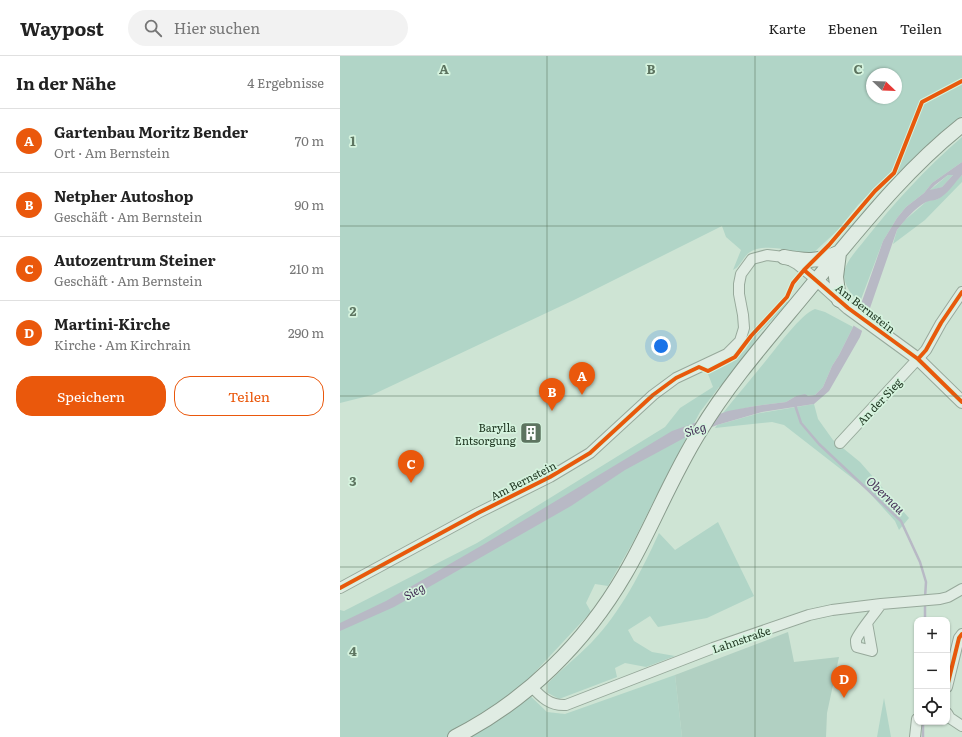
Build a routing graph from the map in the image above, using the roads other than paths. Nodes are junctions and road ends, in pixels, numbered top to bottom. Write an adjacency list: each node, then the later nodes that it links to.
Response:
1 (962, 125): 2 (main road)
2 (839, 253): 3 (main road); 4 (main road); 6 (main road)
3 (784, 257): 4 (street, Am Bernstein); 11 (street, Am Bernstein)
4 (817, 280): 6 (street, Am Bernstein); 17 (main road)
5 (962, 292): 7 (street, An der Sieg)
6 (843, 304): 8 (street, Am Bernstein)
7 (959, 304): 8 (street, An der Sieg)
8 (918, 359): 9 (street, Am Bernstein); 10 (street, An der Sieg)
9 (962, 402)
10 (840, 443)
11 (340, 588)
12 (962, 589): 13 (street, Lahnstraße)
13 (881, 604): 14 (street); 17 (street, Lahnstraße)
14 (868, 623)
15 (962, 634): 16 (street)
16 (950, 674)
17 (531, 686): 21 (main road)
18 (950, 718): 20 (street)
19 (916, 725): 22 (street)
20 (962, 726)
21 (455, 737)
22 (915, 737)

